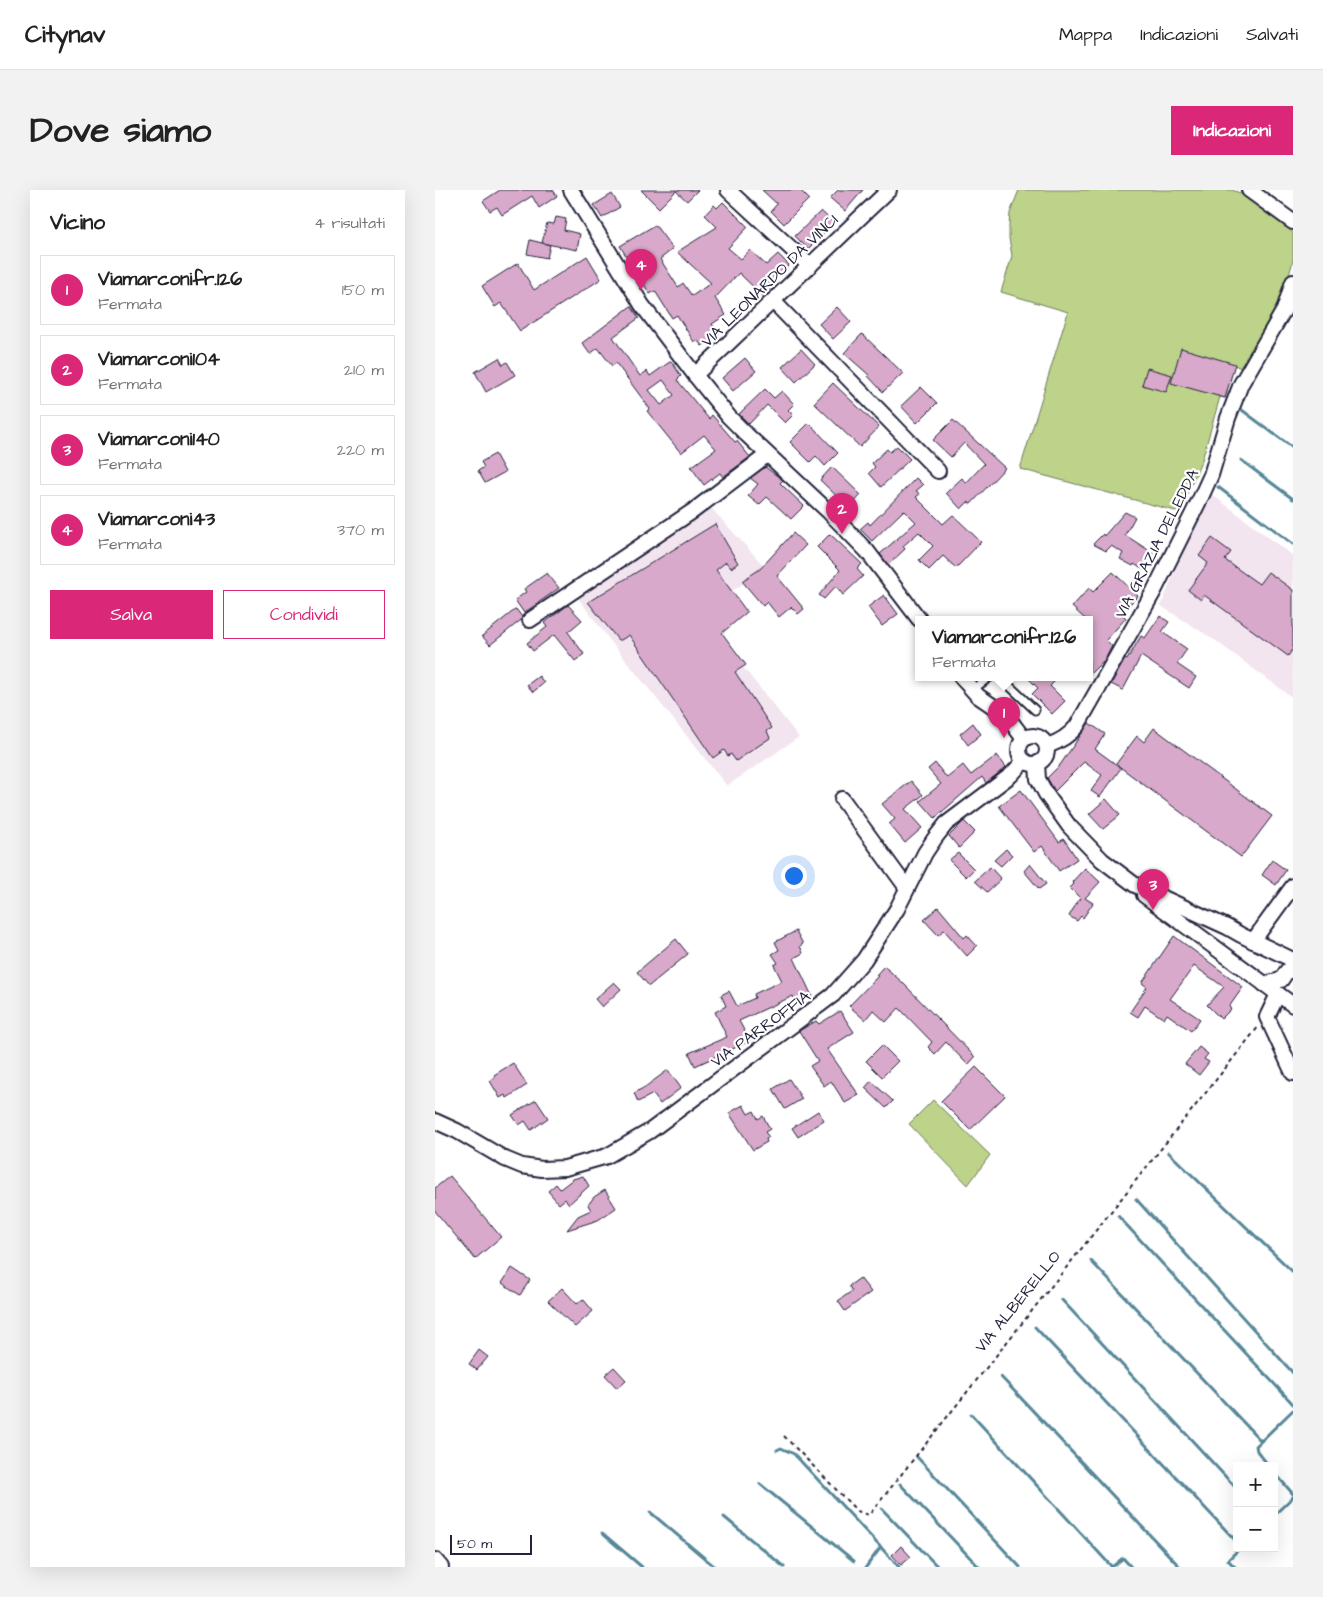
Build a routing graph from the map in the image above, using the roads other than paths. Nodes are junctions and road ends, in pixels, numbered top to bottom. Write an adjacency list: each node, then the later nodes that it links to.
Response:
1 (571, 190): 9 (street)
2 (728, 190): 6 (street)
3 (1249, 190): 5 (street)
4 (883, 192): 6 (street, VIA LEONARDO DA VINCI)
5 (1293, 222)
6 (810, 266): 8 (street, VIA LEONARDO DA VINCI)
7 (1293, 282): 20 (street, VIA GRAZIA DELEDDA)
8 (773, 301): 9 (street, VIA LEONARDO DA VINCI); 11 (street)
9 (695, 375): 10 (street)
10 (767, 455): 12 (street); 13 (street)
11 (938, 471)
12 (917, 616)
13 (530, 620)
14 (964, 681): 17 (street)
15 (984, 681): 17 (lane)
16 (1004, 681): 18 (lane)
17 (972, 690): 19 (street)
18 (1035, 710)
19 (1024, 739): 20 (street); 21 (street)
20 (1047, 746): 21 (street)
21 (1030, 762): 23 (street); 25 (street, VIA PARROFFIA)
22 (842, 799): 25 (street)
23 (1135, 885): 26 (street); 27 (street)
24 (1293, 886): 26 (street)
25 (907, 888): 33 (street, VIA PARROFFIA)
26 (1247, 938): 27 (street); 28 (street)
27 (1223, 953): 29 (street)
28 (1288, 967): 29 (street); 30 (street)
29 (1264, 984): 30 (street)
30 (1279, 995): 31 (street); 32 (street)
31 (1293, 1005)
32 (1293, 1073)
33 (435, 1121)
34 (435, 1560): 35 (street)
35 (441, 1567)

